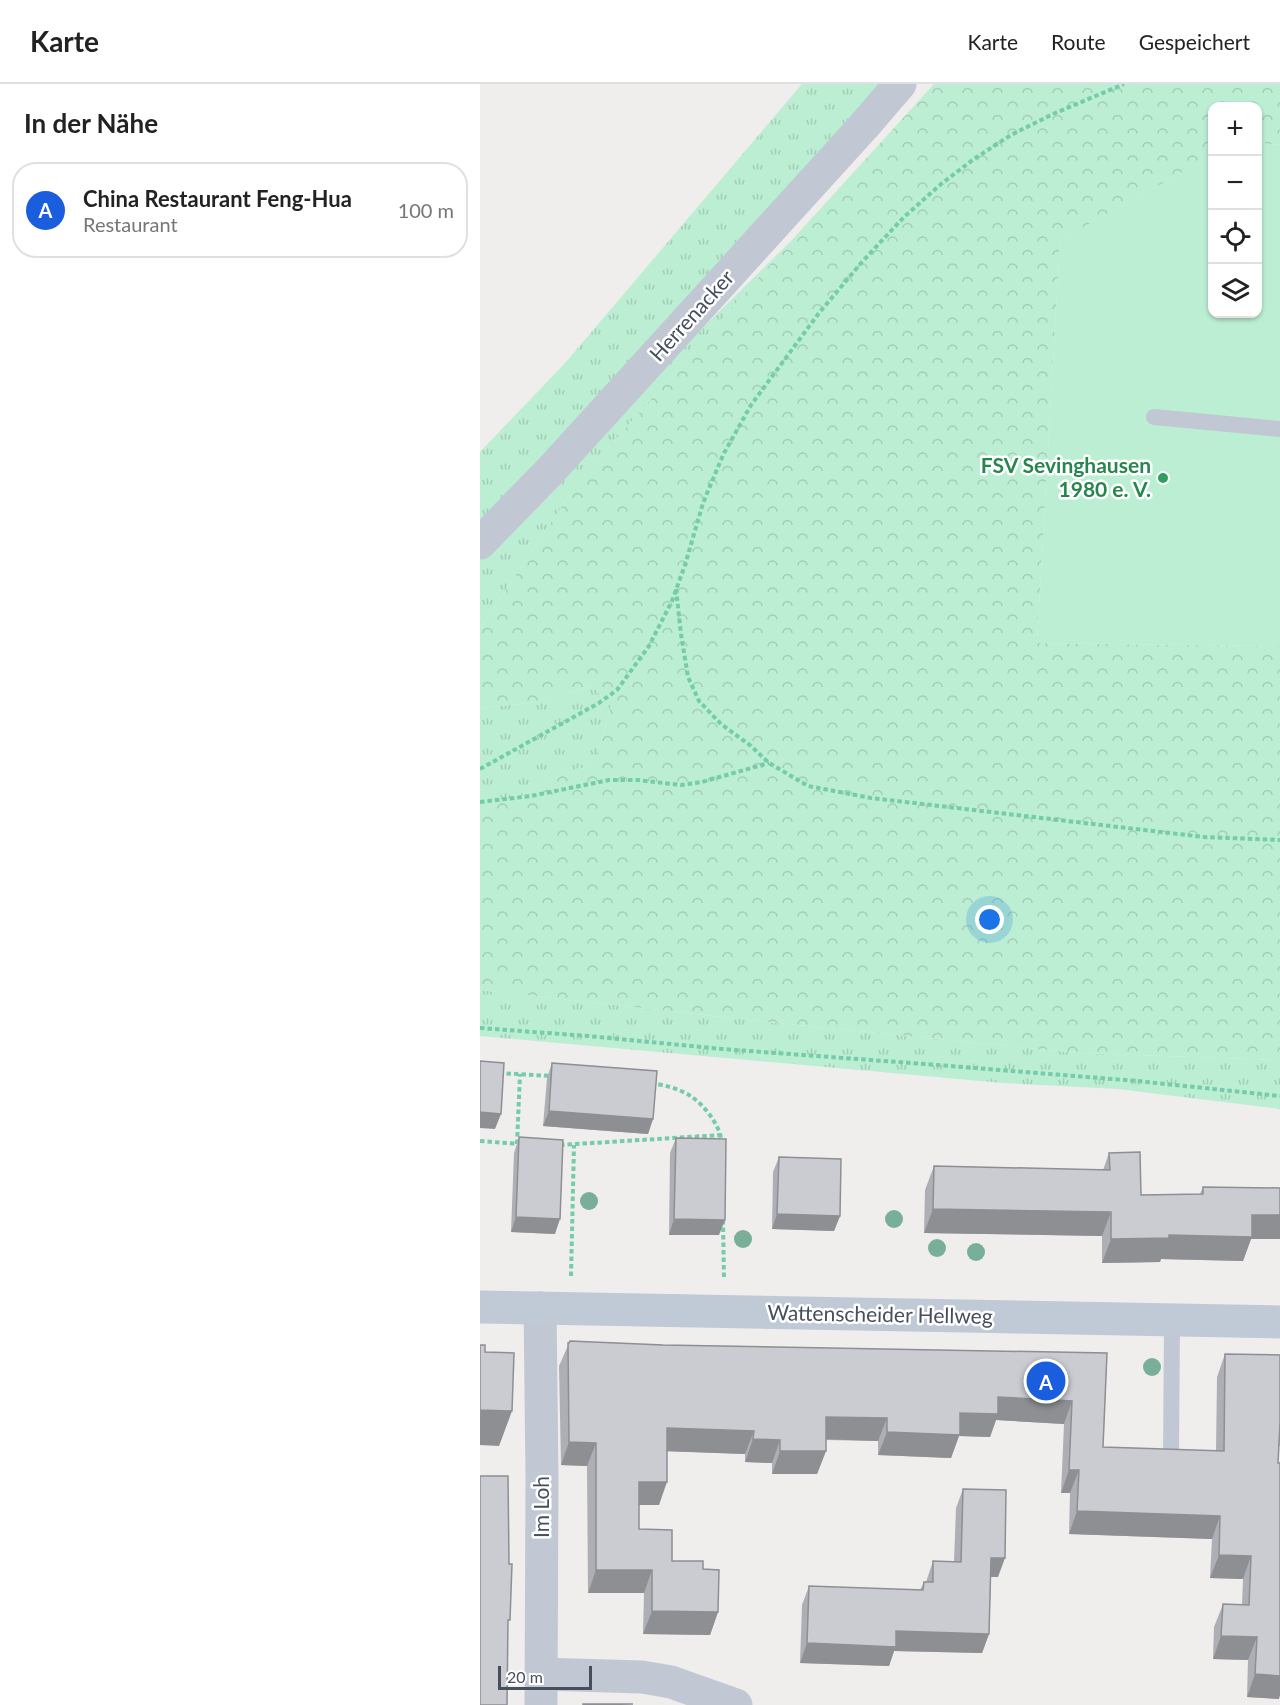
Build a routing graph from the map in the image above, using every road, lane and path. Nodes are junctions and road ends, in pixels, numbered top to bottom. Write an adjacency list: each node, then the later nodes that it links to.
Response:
1 (900, 84): 5 (street, Herrenacker)
2 (1124, 84): 6 (path)
3 (1154, 417): 4 (lane)
4 (1280, 429)
5 (480, 543)
6 (676, 588): 7 (path); 8 (path)
7 (769, 763): 9 (path); 10 (path)
8 (480, 769)
9 (480, 802)
10 (1280, 840)
11 (480, 1028): 16 (path)
12 (490, 1072): 13 (path)
13 (520, 1074): 14 (path); 19 (path)
14 (554, 1076)
15 (643, 1082): 17 (path)
16 (1280, 1096)
17 (722, 1135): 22 (path); 23 (path)
18 (480, 1141): 19 (path)
19 (517, 1144): 20 (path)
20 (528, 1144)
21 (551, 1144): 22 (path)
22 (574, 1145): 26 (path)
23 (722, 1147)
24 (723, 1218): 27 (path)
25 (480, 1307): 26 (main road, Wattenscheider Hellweg)
26 (555, 1308): 27 (main road, Wattenscheider Hellweg); 31 (street, Im Loh)
27 (725, 1312): 28 (main road, Wattenscheider Hellweg)
28 (1172, 1320): 29 (main road, Wattenscheider Hellweg); 30 (lane)
29 (1280, 1322)
30 (1171, 1459)
31 (541, 1690): 32 (street)
32 (736, 1705)

